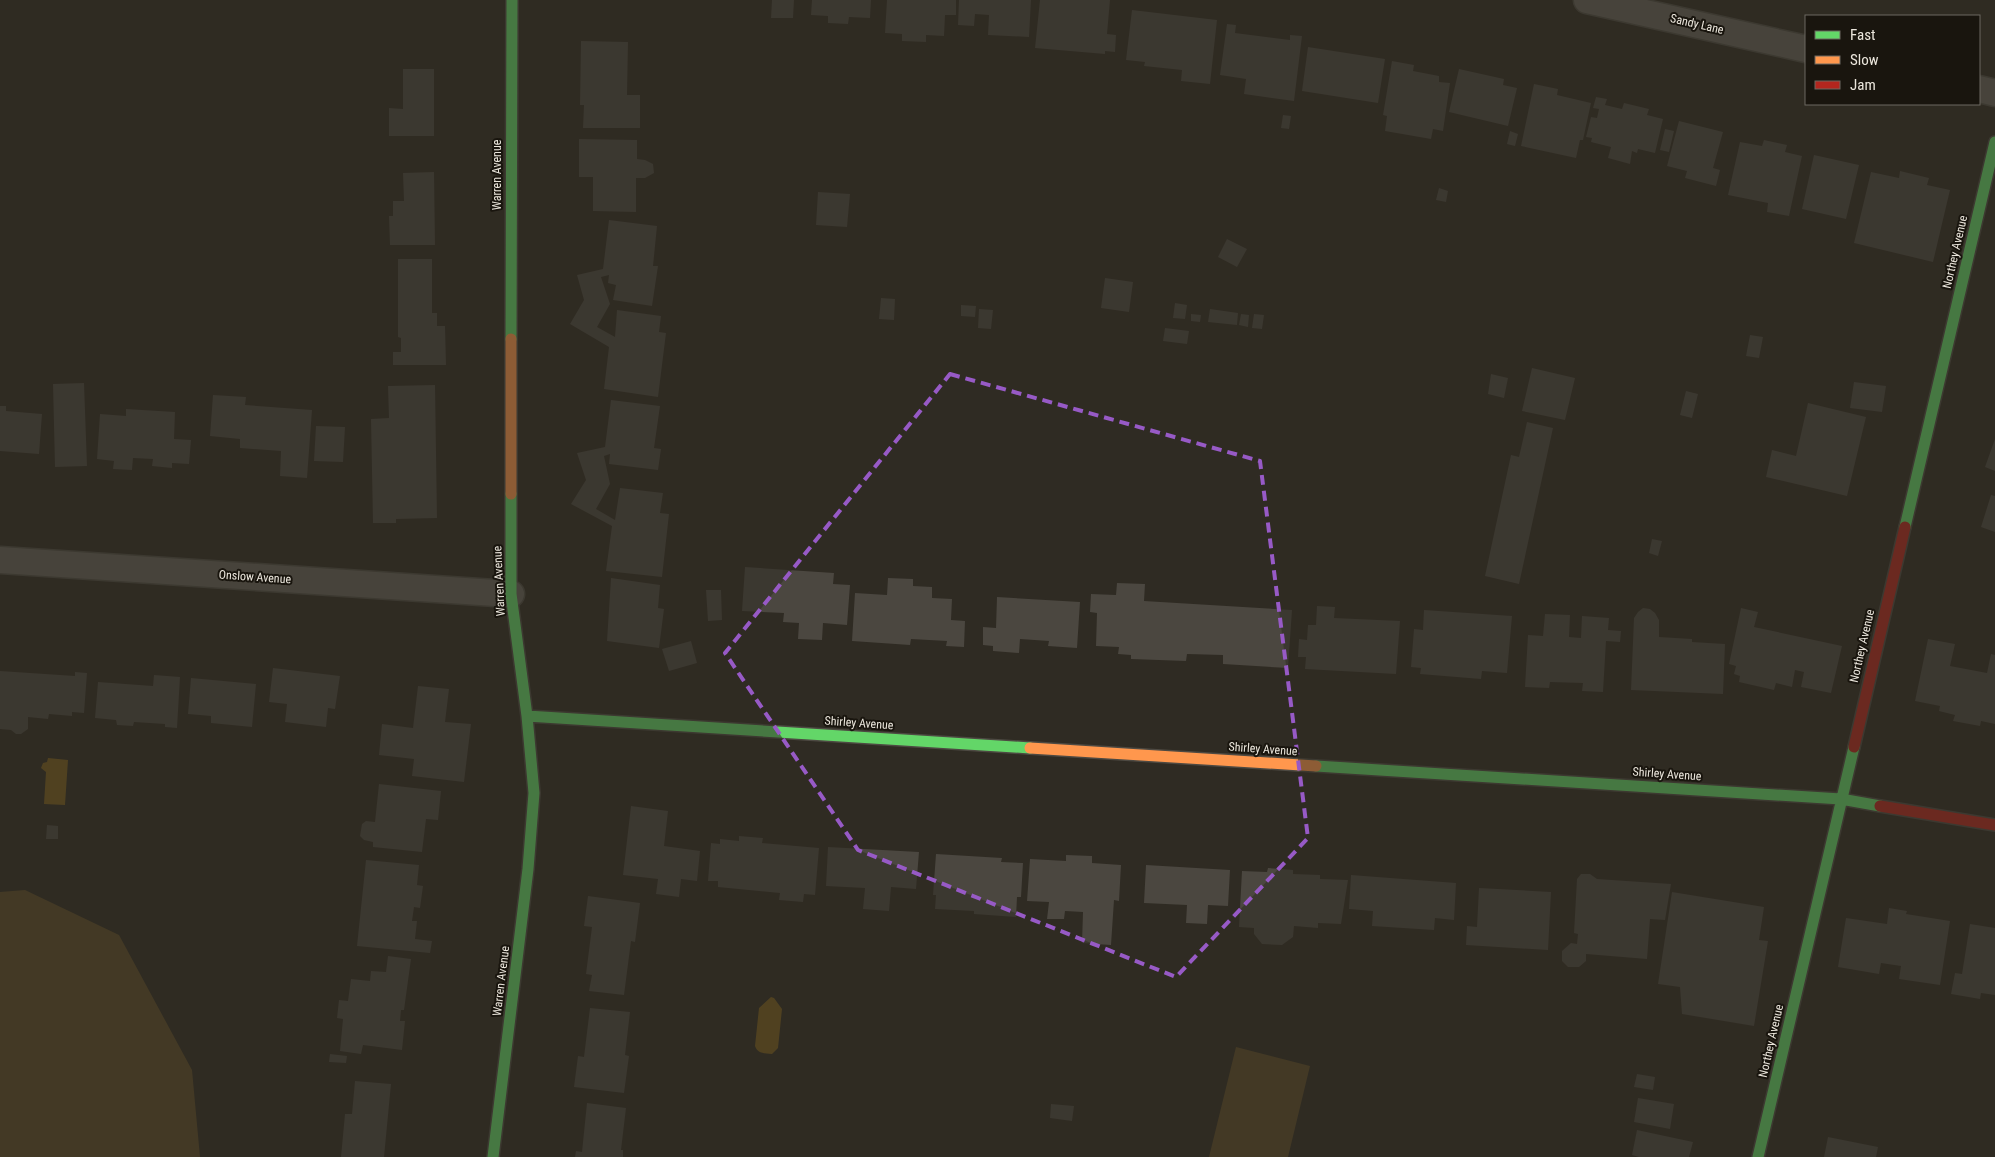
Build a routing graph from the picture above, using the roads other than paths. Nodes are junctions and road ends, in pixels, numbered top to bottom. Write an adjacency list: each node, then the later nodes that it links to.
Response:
1 (512, 0): 8 (street, Warren Avenue)
2 (1587, 0): 3 (street, Sandy Lane)
3 (1805, 49)
4 (1980, 89): 5 (street)
5 (1995, 93)
6 (1995, 142): 10 (street, Northey Avenue)
7 (0, 560): 8 (street, Onslow Avenue)
8 (511, 594): 9 (street, Warren Avenue)
9 (527, 716): 10 (street, Shirley Avenue); 12 (street, Warren Avenue)
10 (1841, 799): 11 (street, Shirley Avenue); 13 (street, Northey Avenue)
11 (1995, 826)
12 (493, 1157)
13 (1758, 1157)

